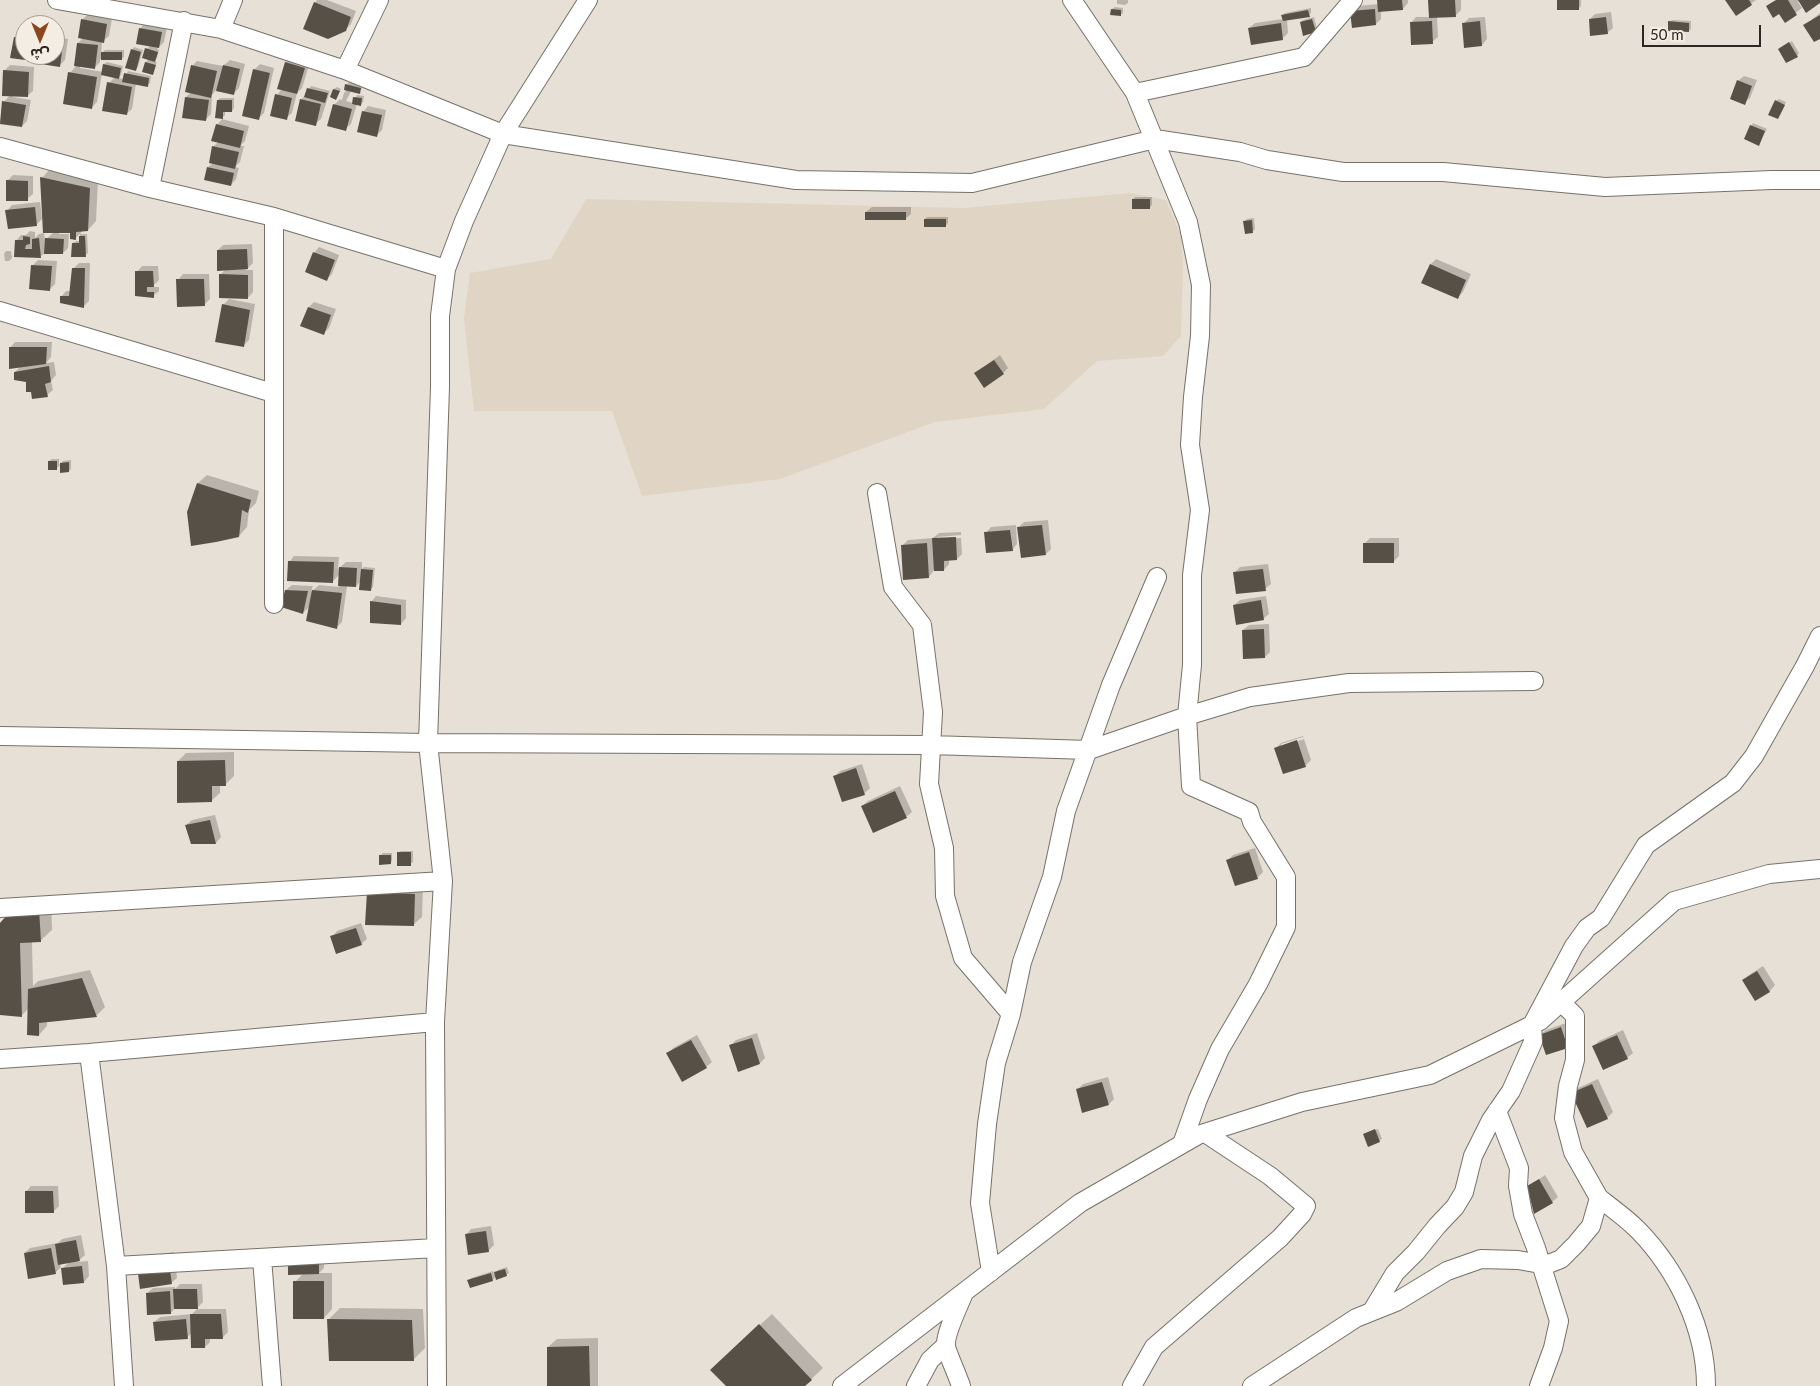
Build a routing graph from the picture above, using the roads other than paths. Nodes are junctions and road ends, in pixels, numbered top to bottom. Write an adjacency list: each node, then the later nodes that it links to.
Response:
1 (57, 0): 7 (street)
2 (233, 0): 8 (street)
3 (379, 0): 9 (street)
4 (588, 0): 11 (street)
5 (1072, 0): 10 (street)
6 (1353, 0): 10 (street)
7 (184, 22): 8 (street); 15 (street)
8 (221, 29): 9 (street)
9 (345, 70): 11 (street)
10 (1135, 93): 12 (street)
11 (503, 134): 12 (street); 17 (street)
12 (1155, 139): 14 (street); 25 (street)
13 (0, 147): 15 (street)
14 (1820, 180)
15 (150, 188): 16 (street)
16 (274, 217): 17 (street); 19 (street)
17 (446, 269): 27 (street)
18 (0, 311): 19 (street)
19 (273, 393): 22 (street)
20 (877, 494): 28 (street)
21 (1157, 578): 29 (street)
22 (274, 604)
23 (1820, 636): 36 (street)
24 (1534, 681): 25 (street)
25 (1187, 716): 29 (street); 41 (street)
26 (0, 736): 27 (street)
27 (428, 743): 28 (street); 31 (street)
28 (931, 746): 29 (street); 34 (street)
29 (1089, 750): 34 (street)
30 (1820, 869): 33 (street)
31 (443, 882): 32 (street); 35 (street)
32 (0, 908)
33 (1560, 1002): 36 (street); 42 (street)
34 (1011, 1014): 47 (street)
35 (436, 1022): 37 (street); 43 (street)
36 (1532, 1025): 39 (street); 40 (street)
37 (89, 1053): 38 (street); 46 (street)
38 (0, 1059)
39 (1497, 1112): 45 (street); 49 (street)
40 (1205, 1133): 41 (street); 57 (street)
41 (1182, 1144): 47 (street)
42 (1599, 1198): 45 (street); 60 (street)
43 (436, 1248): 44 (street); 53 (street)
44 (262, 1258): 46 (street); 52 (street)
45 (1541, 1264): 49 (street); 59 (street)
46 (116, 1266): 51 (street)
47 (991, 1272): 48 (street)
48 (964, 1292): 50 (street); 54 (street)
49 (1372, 1311): 58 (street)
50 (946, 1346): 55 (street); 56 (street)
51 (124, 1386)
52 (272, 1386)
53 (437, 1386)
54 (842, 1386)
55 (916, 1386)
56 (961, 1386)
57 (1132, 1386)
58 (1252, 1386)
59 (1539, 1386)
60 (1706, 1386)

